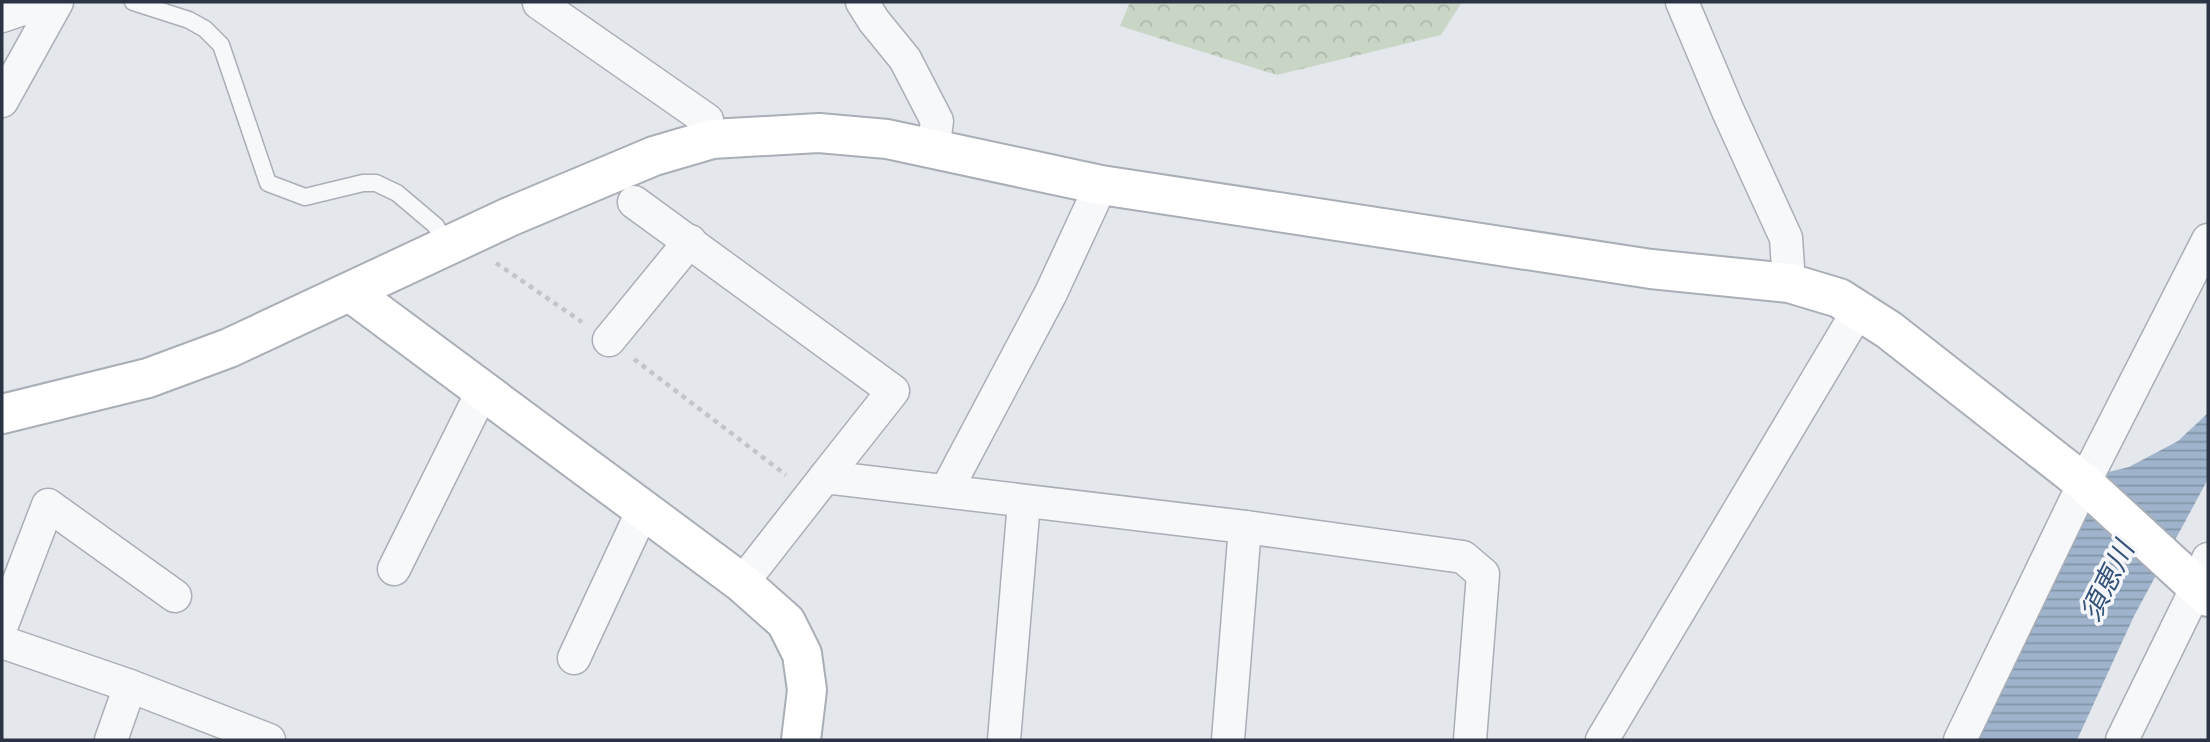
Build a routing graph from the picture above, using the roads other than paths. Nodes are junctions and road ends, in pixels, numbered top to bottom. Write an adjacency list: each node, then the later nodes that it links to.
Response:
1 (43, 2): 7 (street)
2 (57, 2): 8 (street)
3 (133, 2): 15 (lane)
4 (862, 2): 10 (street)
5 (1682, 2): 16 (street)
6 (540, 3): 9 (street)
7 (2, 16)
8 (2, 102)
9 (712, 139): 10 (street); 15 (street)
10 (933, 149): 11 (street)
11 (1101, 185): 16 (street); 23 (street)
12 (634, 202): 14 (street)
13 (2208, 240): 24 (street)
14 (690, 241): 19 (street); 22 (street)
15 (446, 247): 17 (street)
16 (1789, 283): 18 (street)
17 (350, 292): 20 (street); 21 (street)
18 (1858, 311): 24 (street); 42 (street)
19 (609, 340)
20 (482, 391): 26 (street); 28 (street)
21 (2, 414)
22 (818, 485): 23 (street); 30 (street)
23 (946, 491): 25 (street)
24 (2095, 493): 29 (street); 43 (street)
25 (1024, 502): 27 (street); 39 (street)
26 (643, 510): 30 (street); 34 (street)
27 (1245, 527): 40 (street); 41 (street)
28 (394, 569)
29 (2205, 581): 44 (street)
30 (742, 583): 38 (street)
31 (175, 596): 32 (street)
32 (2, 625)
33 (2, 642): 35 (street)
34 (574, 658)
35 (130, 686): 36 (street); 37 (street)
36 (111, 740)
37 (269, 740)
38 (801, 740)
39 (1004, 740)
40 (1228, 740)
41 (1470, 740)
42 (1602, 740)
43 (1960, 740)
44 (2122, 740)

